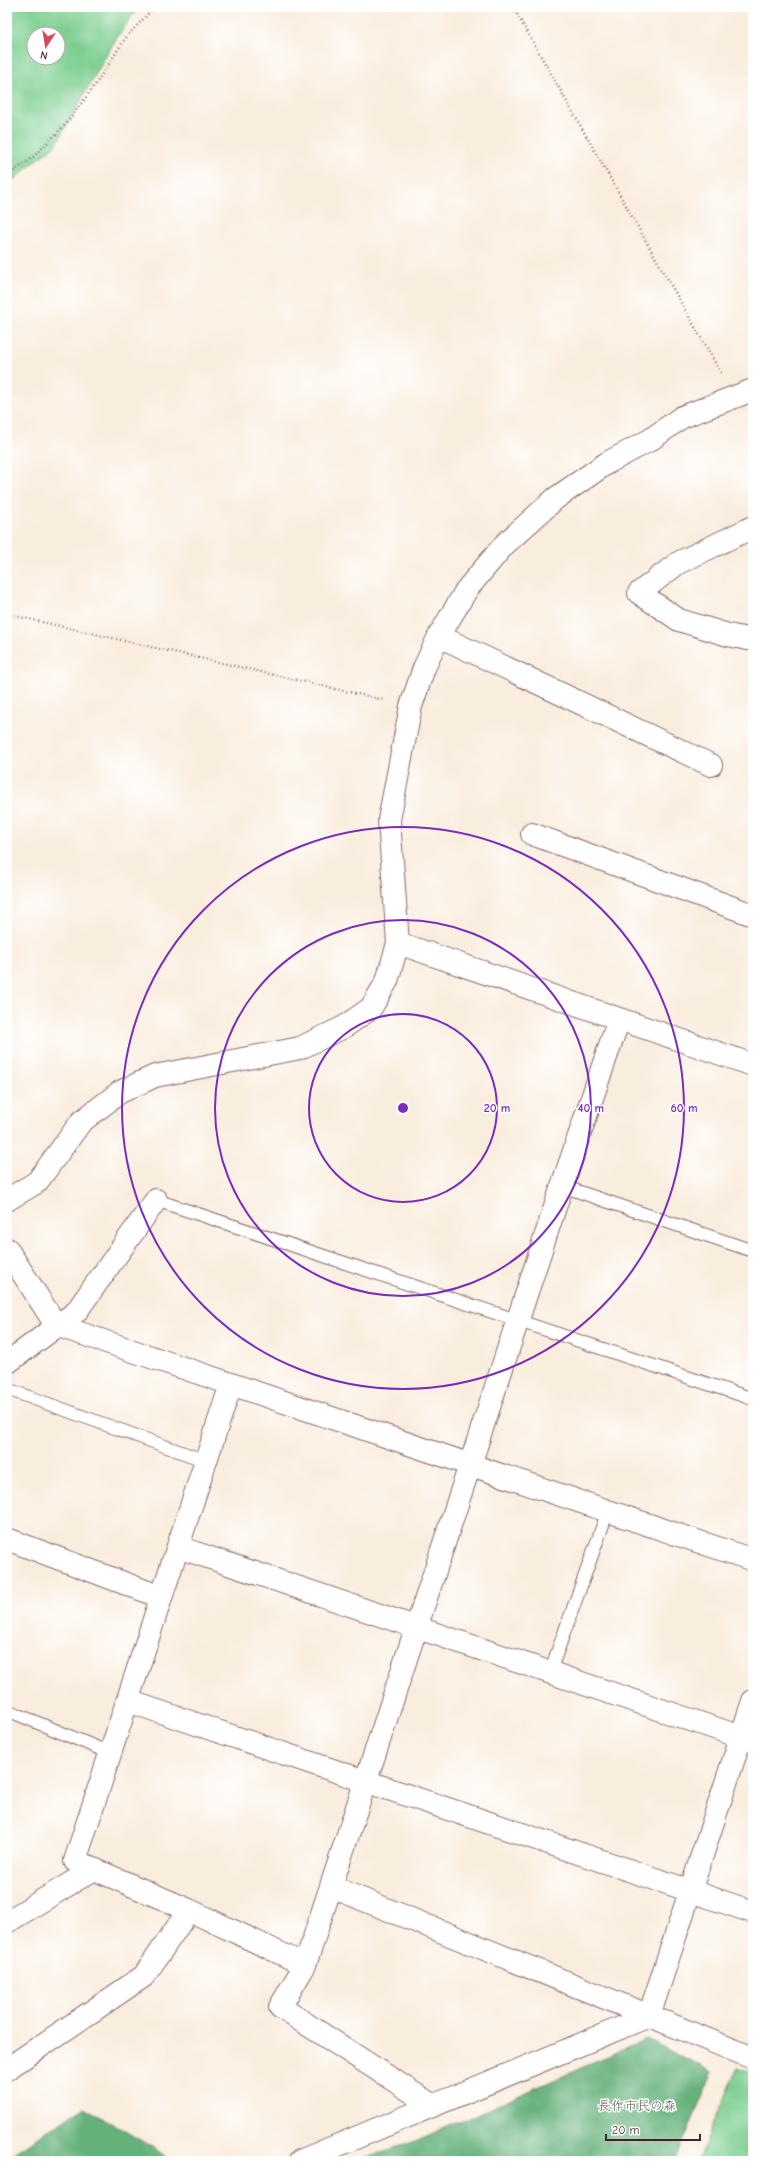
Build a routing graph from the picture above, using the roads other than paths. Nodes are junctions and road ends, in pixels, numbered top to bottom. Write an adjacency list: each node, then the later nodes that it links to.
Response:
1 (744, 393): 3 (street)
2 (753, 527): 4 (street)
3 (439, 636): 5 (street); 8 (street)
4 (753, 640)
5 (711, 765)
6 (532, 834): 7 (street)
7 (753, 915)
8 (398, 943): 9 (street); 12 (street)
9 (619, 1019): 10 (street); 11 (street)
10 (752, 1062)
11 (562, 1186): 15 (lane); 16 (street)
12 (7, 1200)
13 (156, 1200): 16 (lane); 17 (street)
14 (7, 1250): 17 (street)
15 (753, 1251)
16 (518, 1321): 21 (lane); 23 (street)
17 (56, 1325): 18 (street); 19 (street)
18 (7, 1363)
19 (231, 1384): 22 (street); 23 (street)
20 (7, 1389): 22 (lane)
21 (753, 1399)
22 (206, 1462): 26 (street)
23 (470, 1464): 24 (street); 29 (street)
24 (608, 1511): 27 (street); 30 (lane)
25 (7, 1539): 28 (street)
26 (178, 1546): 28 (street); 29 (street)
27 (753, 1560)
28 (161, 1597): 31 (street)
29 (417, 1628): 30 (street); 36 (street)
30 (550, 1672): 34 (street)
31 (128, 1701): 35 (street); 36 (street)
32 (753, 1701): 34 (street)
33 (7, 1710): 35 (lane)
34 (747, 1739): 39 (street)
35 (110, 1753): 37 (street)
36 (366, 1781): 38 (street); 39 (street)
37 (94, 1869): 40 (street); 42 (street)
38 (332, 1887): 43 (street); 44 (street)
39 (690, 1891): 41 (street); 44 (street)
40 (189, 1910): 43 (street); 46 (street)
41 (753, 1912)
42 (7, 1922)
43 (305, 1966): 47 (street)
44 (649, 2016): 45 (street); 47 (street)
45 (753, 2058)
46 (7, 2069)
47 (432, 2105): 48 (street)
48 (300, 2161)

